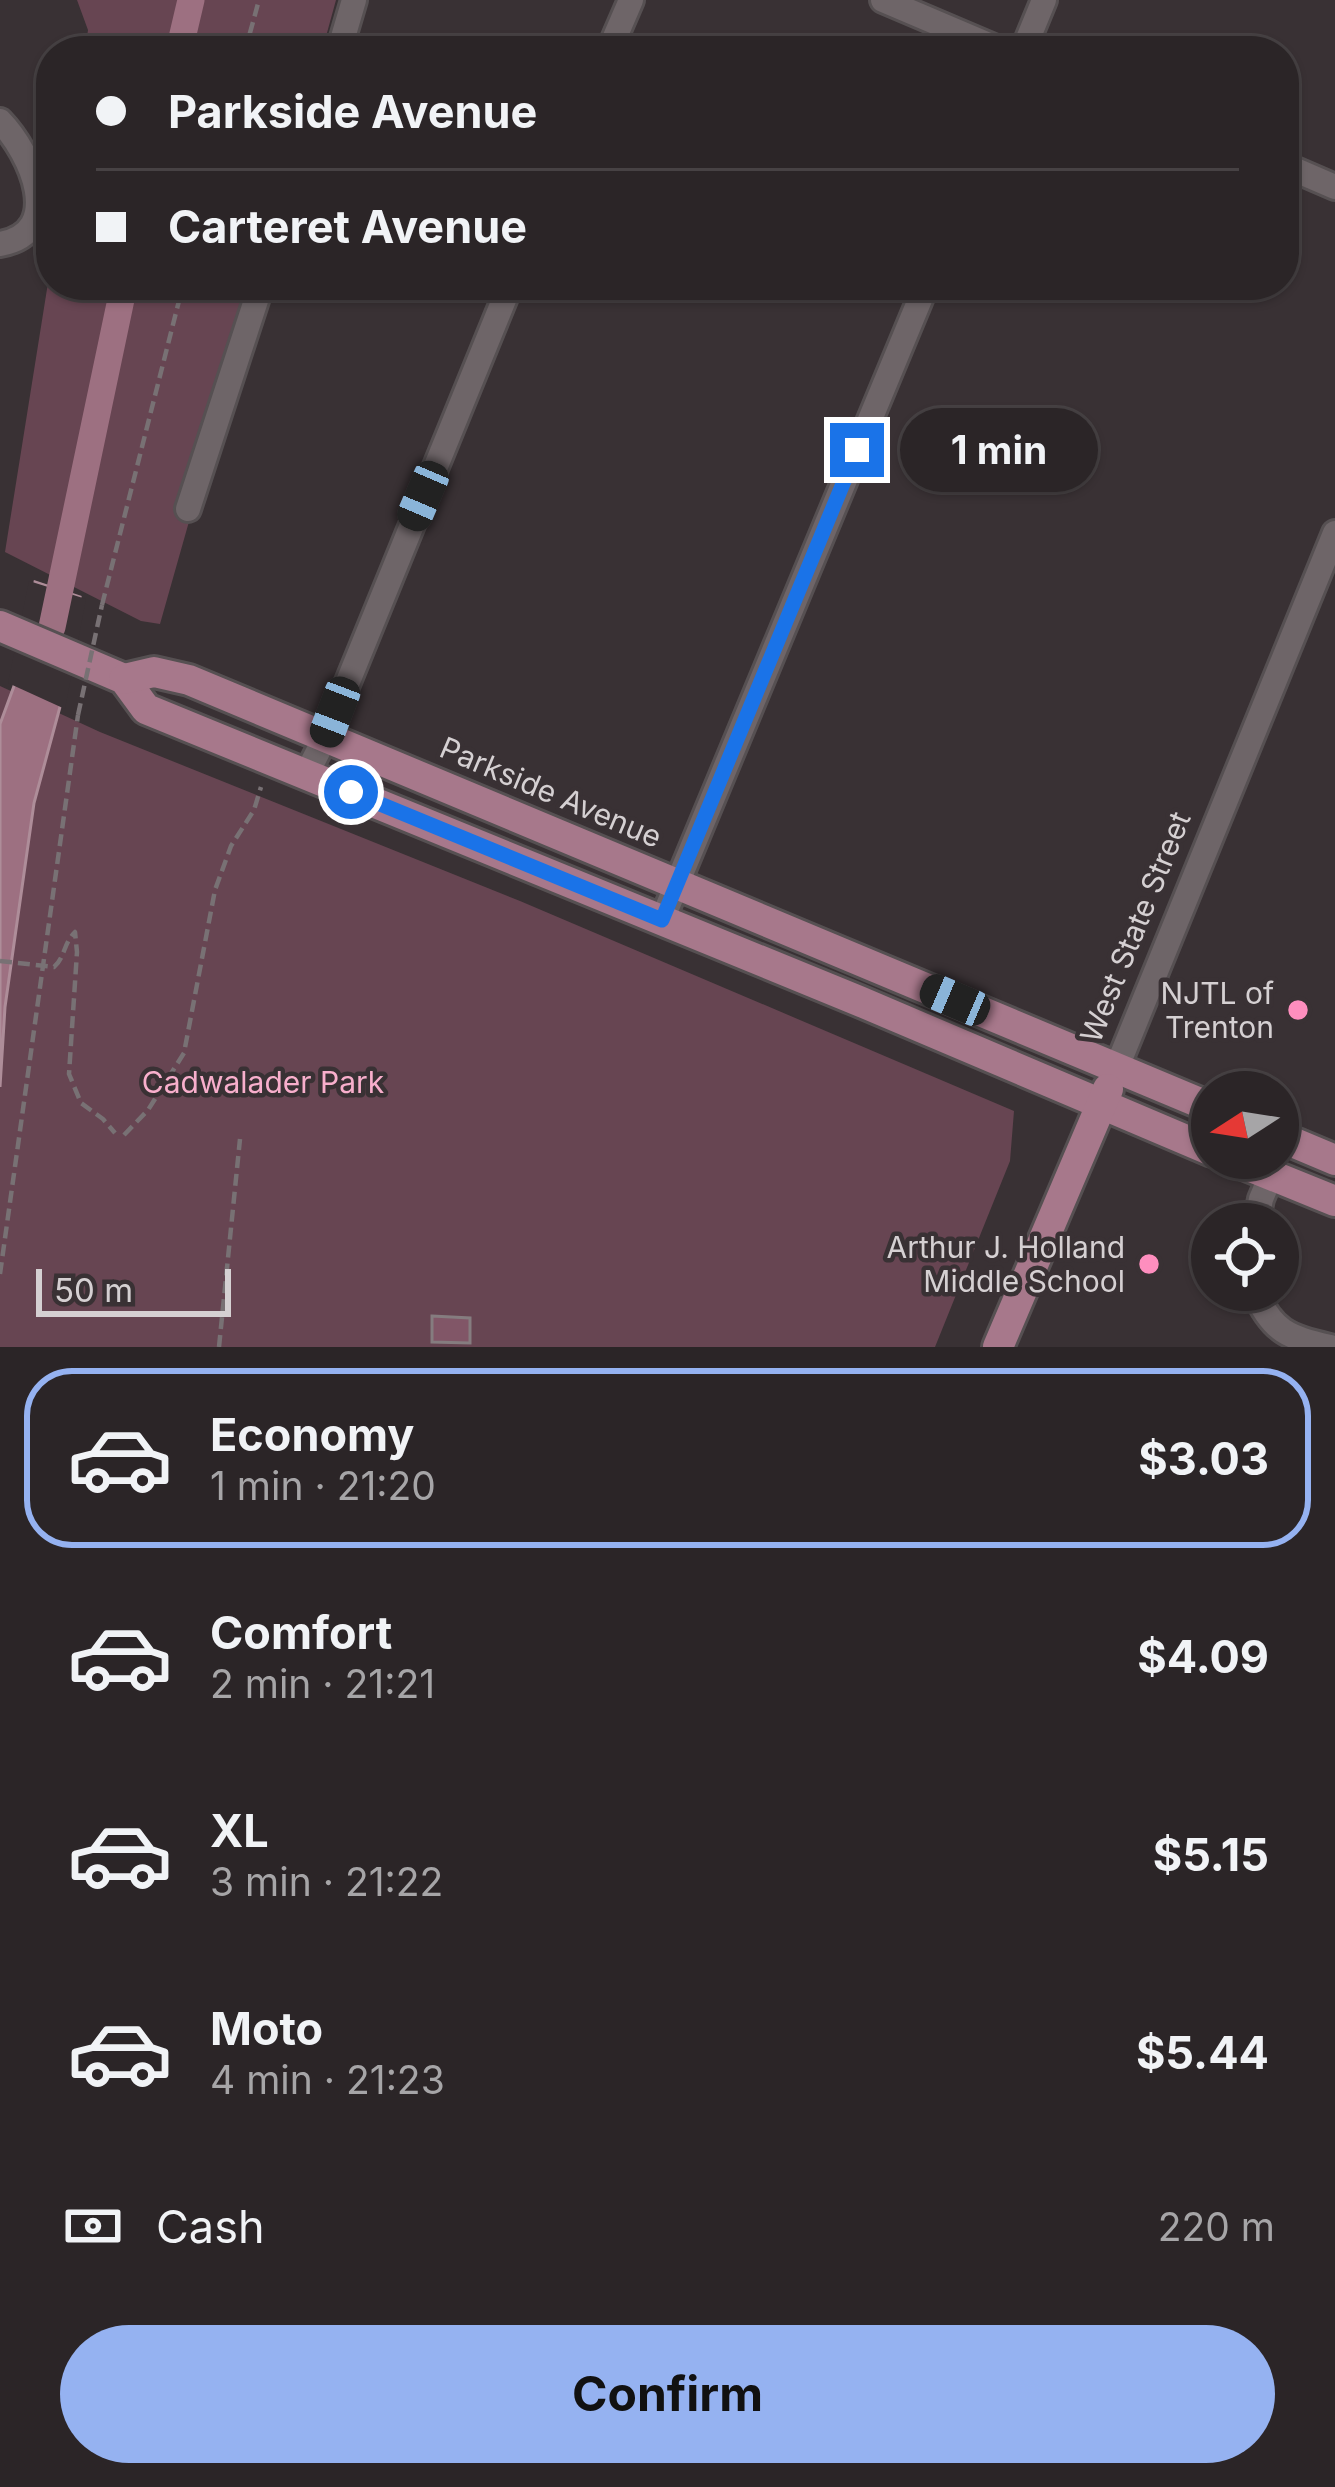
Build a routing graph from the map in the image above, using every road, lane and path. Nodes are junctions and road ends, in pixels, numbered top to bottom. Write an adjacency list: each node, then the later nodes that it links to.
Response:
1 (259, 0): 6 (path)
2 (354, 0): 7 (street)
3 (631, 0): 8 (street)
4 (883, 0): 9 (street)
5 (1044, 0): 10 (street)
6 (249, 36)
7 (343, 36)
8 (615, 36)
9 (968, 36)
10 (1029, 36)
11 (0, 121): 14 (street)
12 (1299, 171): 13 (street)
13 (1335, 187)
14 (36, 197)
15 (36, 218): 16 (street)
16 (0, 244)
17 (179, 300): 31 (path, bridge)
18 (256, 300): 21 (street)
19 (504, 300): 25 (street)
20 (920, 300): 28 (street)
21 (188, 509)
22 (1335, 533): 32 (street, West State Street)
23 (0, 626): 24 (main road, Parkside Avenue)
24 (124, 679): 25 (main road, Parkside Avenue); 26 (main road, Parkside Avenue)
25 (325, 738): 26 (street); 28 (main road, Parkside Avenue)
26 (307, 773): 29 (main road, Parkside Avenue)
27 (261, 787): 36 (path)
28 (677, 884): 29 (street); 32 (main road, Parkside Avenue)
29 (662, 920): 34 (main road, Parkside Avenue)
30 (0, 961): 31 (path)
31 (44, 967): 35 (path); 43 (path)
32 (1118, 1066): 33 (main road, Parkside Avenue); 34 (main road, West State Street)
33 (1191, 1099)
34 (1101, 1105): 38 (main road, Parkside Avenue); 46 (main road, West State Street)
35 (115, 1133)
36 (124, 1135)
37 (239, 1139): 45 (path)
38 (1191, 1142)
39 (1299, 1145): 40 (main road)
40 (1335, 1160)
41 (1281, 1179): 42 (main road)
42 (1335, 1201)
43 (0, 1274)
44 (1266, 1311): 47 (street)
45 (220, 1347)
46 (998, 1347)
47 (1330, 1347)

